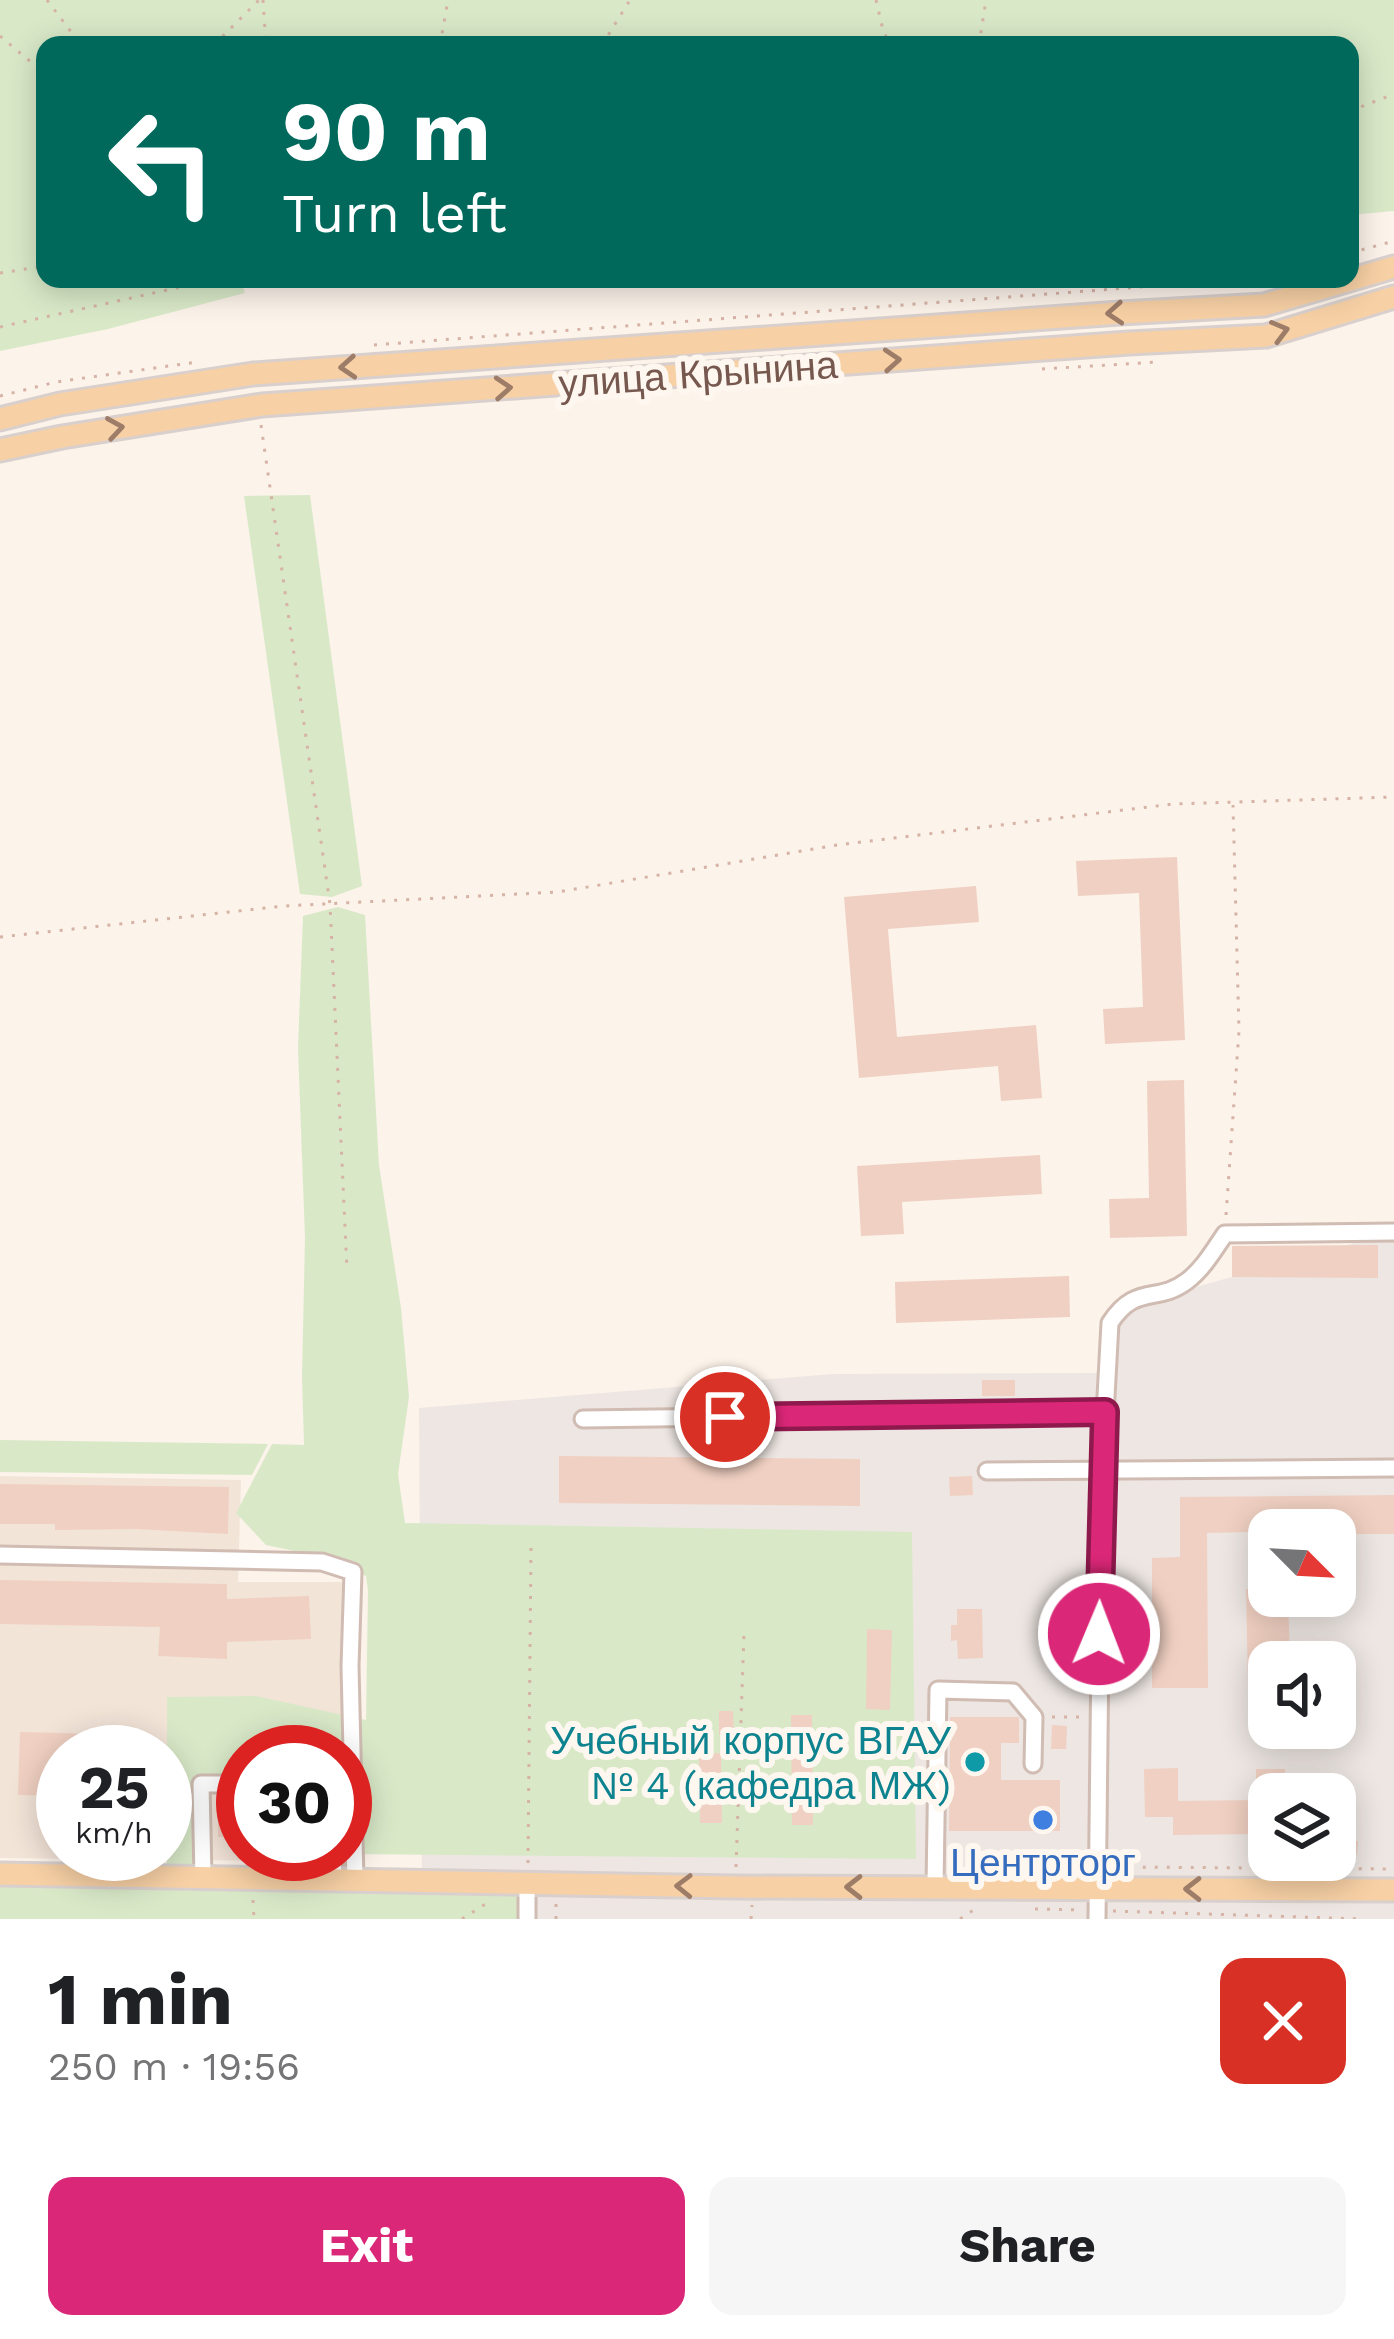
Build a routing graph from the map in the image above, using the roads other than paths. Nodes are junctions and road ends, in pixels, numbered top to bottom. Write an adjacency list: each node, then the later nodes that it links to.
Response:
1 (1394, 267): 2 (main road, улица Крынина, one-way to 2)
2 (1359, 277)
3 (1322, 288): 5 (main road, улица Крынина, one-way to 5)
4 (1394, 297): 6 (main road, улица Крынина, one-way to 4)
5 (0, 419)
6 (0, 450)
7 (1394, 1232): 8 (street)
8 (1105, 1412): 9 (street); 11 (street)
9 (583, 1419)
10 (1394, 1468): 11 (street)
11 (1102, 1470): 12 (street); 24 (street)
12 (987, 1471)
13 (0, 1555): 14 (street)
14 (349, 1725)
15 (1033, 1763): 22 (street)
16 (216, 1784): 18 (street)
17 (0, 1874): 18 (main road)
18 (203, 1878): 19 (main road)
19 (216, 1879)
20 (345, 1881): 21 (main road)
21 (527, 1883): 22 (main road, one-way to 21); 25 (street)
22 (935, 1887): 24 (main road)
23 (1394, 1890): 24 (main road, one-way to 24)
24 (1097, 1906)
25 (527, 1919)

